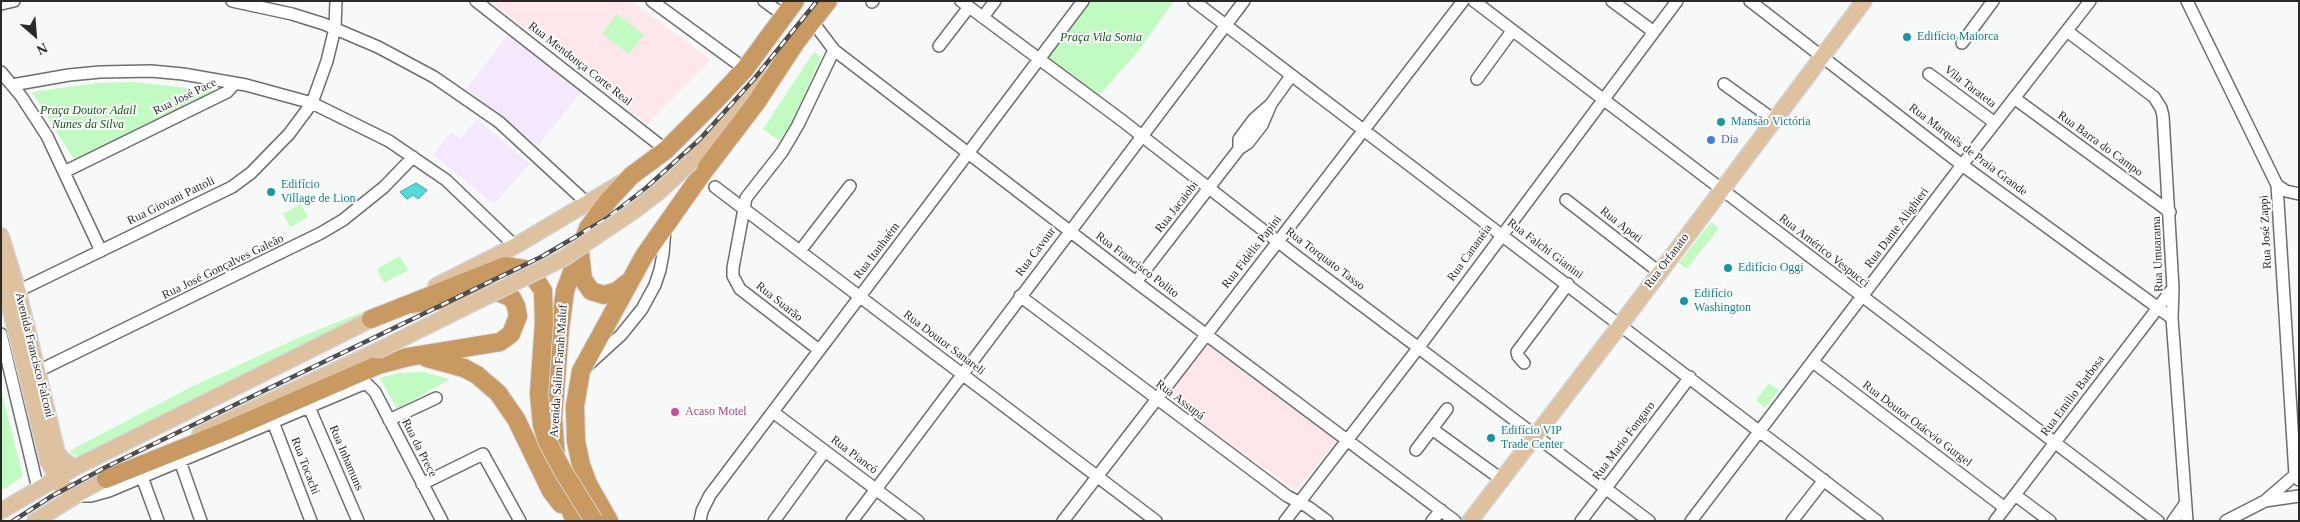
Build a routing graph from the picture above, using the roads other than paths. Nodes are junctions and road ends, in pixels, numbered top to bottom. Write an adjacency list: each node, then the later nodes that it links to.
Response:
1 (14, 1): 21 (street)
2 (232, 1): 27 (street)
3 (336, 1): 27 (street, Rua Giovani Pattoli)
4 (476, 1): 52 (street, Rua Mendonça Corte Real)
5 (652, 1): 37 (street)
6 (795, 1): 23 (highway, Avenida Salim Farah Maluf)
7 (828, 1): 25 (highway, Avenida Salim Farah Maluf)
8 (995, 1): 24 (street)
9 (1083, 1): 36 (street, Rua Itanhaém)
10 (1194, 1): 26 (street, Rua Falchi Gianini)
11 (1244, 1): 26 (street, Rua Cavour)
12 (1463, 1): 50 (street, Rua Fidélis Papini)
13 (1474, 1): 28 (street, Rua Américo Vespucci)
14 (1612, 1): 30 (street)
15 (1677, 1): 30 (street, Rua Cananéia)
16 (1750, 1): 35 (street, Rua Marquês de Praia Grande)
17 (1864, 1): 35 (main road, Rua Orfanato)
18 (1993, 1): 32 (street)
19 (2090, 1): 29 (street, Rua Dante Alighieri)
20 (2186, 1): 58 (street, Rua José Zappi)
21 (1, 4)
22 (965, 4): 24 (street, Rua Torquato Tasso); 33 (street)
23 (775, 7): 37 (highway, Avenida Salim Farah Maluf)
24 (983, 17): 36 (street, Rua Torquato Tasso)
25 (812, 21): 31 (highway, Avenida Salim Farah Maluf); 34 (street, Rua Francisco Polito)
26 (1226, 25): 40 (street, Rua Falchi Gianini); 51 (street, Rua Cavour)
27 (334, 28): 47 (street, Rua Giovani Pattoli); 65 (street)
28 (1512, 31): 41 (street); 46 (street, Rua Américo Vespucci)
29 (2067, 31): 45 (street, Rua Dante Alighieri); 67 (street, Rua Umuarama)
30 (1654, 32): 46 (street, Rua Cananéia)
31 (796, 42): 68 (highway, Avenida Salim Farah Maluf); 123 (main road, bridge)
32 (1962, 43)
33 (939, 46)
34 (834, 50): 53 (street, Rua Francisco Polito); 66 (street, Rua Suarão)
35 (1822, 56): 48 (main road, Rua Orfanato); 55 (street, Rua Marquês de Praia Grande)
36 (1039, 58): 51 (street, Rua Torquato Tasso); 53 (street, Rua Itanhaém)
37 (745, 69): 52 (highway, Avenida Salim Farah Maluf)
38 (1, 72): 44 (street)
39 (1929, 74): 49 (street, Vila Tarateta)
40 (1291, 76): 50 (street, Rua Falchi Gianini); 61 (street, Rua Jacaiobi)
41 (1478, 79)
42 (235, 83): 44 (street); 47 (street); 56 (street, Rua José Pace)
43 (1724, 84): 48 (street)
44 (12, 85): 56 (street)
45 (2014, 98): 49 (street, Rua Dante Alighieri); 67 (street, Rua Barra do Campo)
46 (1604, 100): 62 (street, Rua Américo Vespucci); 70 (street, Rua Cananéia)
47 (312, 103): 54 (street); 75 (street, Rua Giovani Pattoli)
48 (1774, 120): 62 (main road, Rua Orfanato)
49 (1995, 123): 55 (street, Rua Dante Alighieri)
50 (1365, 130): 70 (street, Rua Falchi Gianini); 72 (street, Rua Fidélis Papini)
51 (1142, 135): 61 (street, Rua Torquato Tasso); 69 (street, Rua Cavour)
52 (666, 150): 57 (highway, Avenida Salim Farah Maluf)
53 (967, 154): 69 (street, Rua Francisco Polito); 84 (street, Rua Itanhaém)
54 (413, 157): 73 (street); 100 (street, Rua José Gonçalves Galeão)
55 (1962, 165): 86 (street, Rua Dante Alighieri); 88 (street, Rua Marquês de Praia Grande)
56 (64, 172): 75 (street)
57 (631, 176): 65 (main road); 74 (highway, Avenida Salim Farah Maluf)
58 (2277, 184): 63 (street); 121 (street, Rua José Zappi)
59 (850, 186): 76 (street)
60 (716, 187): 66 (street, Rua Doutor Sanareli)
61 (1210, 188): 72 (street, Rua Torquato Tasso); 80 (street, Rua Jacaiobi)
62 (1722, 189): 78 (main road, Rua Orfanato); 86 (street, Rua Américo Vespucci)
63 (2299, 194)
64 (1566, 200): 78 (street, Rua Apoti)
65 (587, 203): 73 (main road)
66 (744, 209): 76 (street, Rua Doutor Sanareli); 95 (street, Rua Suarão)
67 (2170, 212): 82 (street, Rua Umuarama)
68 (665, 224): 79 (highway, Avenida Salim Farah Maluf); 99 (street, Avenida Salim Farah Maluf)
69 (1069, 231): 80 (street, Rua Francisco Polito); 85 (street, Rua Cavour)
70 (1502, 234): 81 (street, Rua Falchi Gianini); 94 (street, Rua Cananéia)
71 (1, 236): 83 (main road, Avenida Francisco Falconi)
72 (1278, 241): 93 (street, Rua Fidélis Papini); 94 (street, Rua Torquato Tasso)
73 (515, 246): 90 (main road)
74 (580, 250): 79 (highway); 139 (highway, Avenida Salim Farah Maluf)
75 (101, 251): 83 (street, Rua Giovani Pattoli)
76 (800, 251): 84 (street, Rua Doutor Sanareli)
77 (1, 272): 100 (main road, Avenida Francisco Falconi)
78 (1659, 272): 91 (main road, Rua Orfanato)
79 (629, 282): 99 (highway, Avenida Salim Farah Maluf)
80 (1136, 282): 93 (street, Rua Francisco Polito)
81 (1568, 284): 91 (street, Rua Falchi Gianini); 98 (street)
82 (2174, 288): 88 (street, Rua Emilio Barbosa); 89 (street, Rua Umuarama)
83 (18, 291): 100 (main road, Avenida Francisco Falconi)
84 (860, 296): 95 (street, Rua Itanhaém); 101 (street, Rua Doutor Sanareli)
85 (1020, 296): 101 (street, Rua Cavour); 104 (street, Rua Assupá)
86 (1862, 297): 97 (street, Rua Dante Alighieri); 114 (street, Rua Américo Vespucci)
87 (411, 304): 90 (highway); 96 (highway); 148 (highway, bridge)
88 (2158, 308): 89 (street, Rua Marquês de Praia Grande); 114 (street, Rua Emilio Barbosa)
89 (2172, 318): 135 (street, Rua Umuarama)
90 (371, 319): 118 (main road)
91 (1621, 324): 102 (street, Rua Falchi Gianini); 112 (main road, Rua Orfanato)
92 (1, 334): 128 (street)
93 (1206, 334): 104 (street, Rua Fidélis Papini); 113 (street, Rua Francisco Polito)
94 (1419, 346): 112 (street, Rua Torquato Tasso); 113 (street, Rua Cananéia)
95 (819, 350): 107 (street, Rua Itanhaém)
96 (416, 356): 123 (highway); 139 (highway)
97 (1813, 362): 111 (street, Rua Dante Alighieri); 136 (street, Rua Doutor Otácvio Gurgel)
98 (1524, 363)
99 (582, 372): 149 (highway, Avenida Salim Farah Maluf)
100 (33, 374): 118 (main road, Avenida Francisco Falconi); 122 (main road, Avenida Francisco Falconi)
101 (962, 374): 119 (street, Rua Doutor Sanareli); 129 (street, Rua Cavour)
102 (1690, 377): 111 (street, Rua Falchi Gianini); 127 (street, Rua Mario Fongaro)
103 (436, 398): 108 (street)
104 (1156, 399): 119 (street, Rua Fidélis Papini); 134 (street, Rua Assupá)
105 (308, 407): 108 (street, Rua da Prece); 109 (street); 145 (street, Rua Inhamuns)
106 (1447, 409): 110 (street)
107 (773, 412): 116 (street, Rua Piancó); 140 (street, Rua Itanhaém)
108 (389, 420): 126 (street, Rua da Prece)
109 (273, 422): 117 (street); 144 (street, Rua Tocachi)
110 (1432, 429): 115 (street); 124 (street)
111 (1759, 432): 125 (street, Rua Falchi Gianini); 162 (street, Rua Dante Alighieri)
112 (1536, 434): 124 (main road, Rua Orfanato); 127 (street, Rua Torquato Tasso)
113 (1348, 439): 134 (street, Rua Cananéia); 137 (street, Rua Francisco Polito)
114 (2055, 442): 130 (street, Rua Emilio Barbosa); 167 (street, Rua Américo Vespucci)
115 (1416, 450)
116 (825, 451): 129 (street, Rua Piancó); 150 (street)
117 (180, 461): 120 (street); 143 (street)
118 (74, 468): 122 (main road)
119 (1097, 476): 153 (street, Rua Fidélis Papini); 154 (street, Rua Doutor Sanareli)
120 (142, 478): 131 (street); 142 (street)
121 (2297, 478): 133 (street)
122 (57, 479): 128 (main road); 131 (main road, Avenida Francisco Falconi)
123 (106, 479): 131 (main road)
124 (1501, 479): 159 (main road, Rua Orfanato)
125 (1824, 480): 163 (street); 164 (street, Rua Falchi Gianini)
126 (422, 484): 146 (street, Rua da Prece); 147 (street)
127 (1606, 488): 160 (street, Rua Mario Fongaro); 161 (street, Rua Torquato Tasso)
128 (38, 489): 138 (main road)
129 (876, 489): 151 (street, Rua Cavour); 152 (street, Rua Piancó)
130 (2015, 495): 136 (street, Rua Emilio Barbosa); 166 (street)
131 (75, 496): 141 (main road)
132 (2299, 496): 133 (street)
133 (2265, 501): 170 (street)
134 (1300, 502): 155 (street, Rua Cananéia); 156 (street, Rua Assupá)
135 (2185, 504): 168 (street); 169 (street, Rua Umuarama)
136 (2005, 508): 165 (street, Rua Emilio Barbosa)
137 (1440, 510): 157 (street); 158 (street, Rua Francisco Polito)
138 (1, 511)
139 (574, 519)
140 (701, 520)
141 (35, 521)
142 (158, 521)
143 (201, 521)
144 (311, 521)
145 (358, 521)
146 (442, 521)
147 (520, 521)
148 (594, 521)
149 (609, 521)
150 (774, 521)
151 (852, 521)
152 (918, 521)
153 (1063, 521)
154 (1156, 521)
155 (1285, 521)
156 (1327, 521)
157 (1432, 521)
158 (1455, 521)
159 (1470, 521)
160 (1580, 521)
161 (1649, 521)
162 (1691, 521)
163 (1792, 521)
164 (1877, 521)
165 (1995, 521)
166 (2050, 521)
167 (2158, 521)
168 (2173, 521)
169 (2187, 521)
170 (2226, 521)

